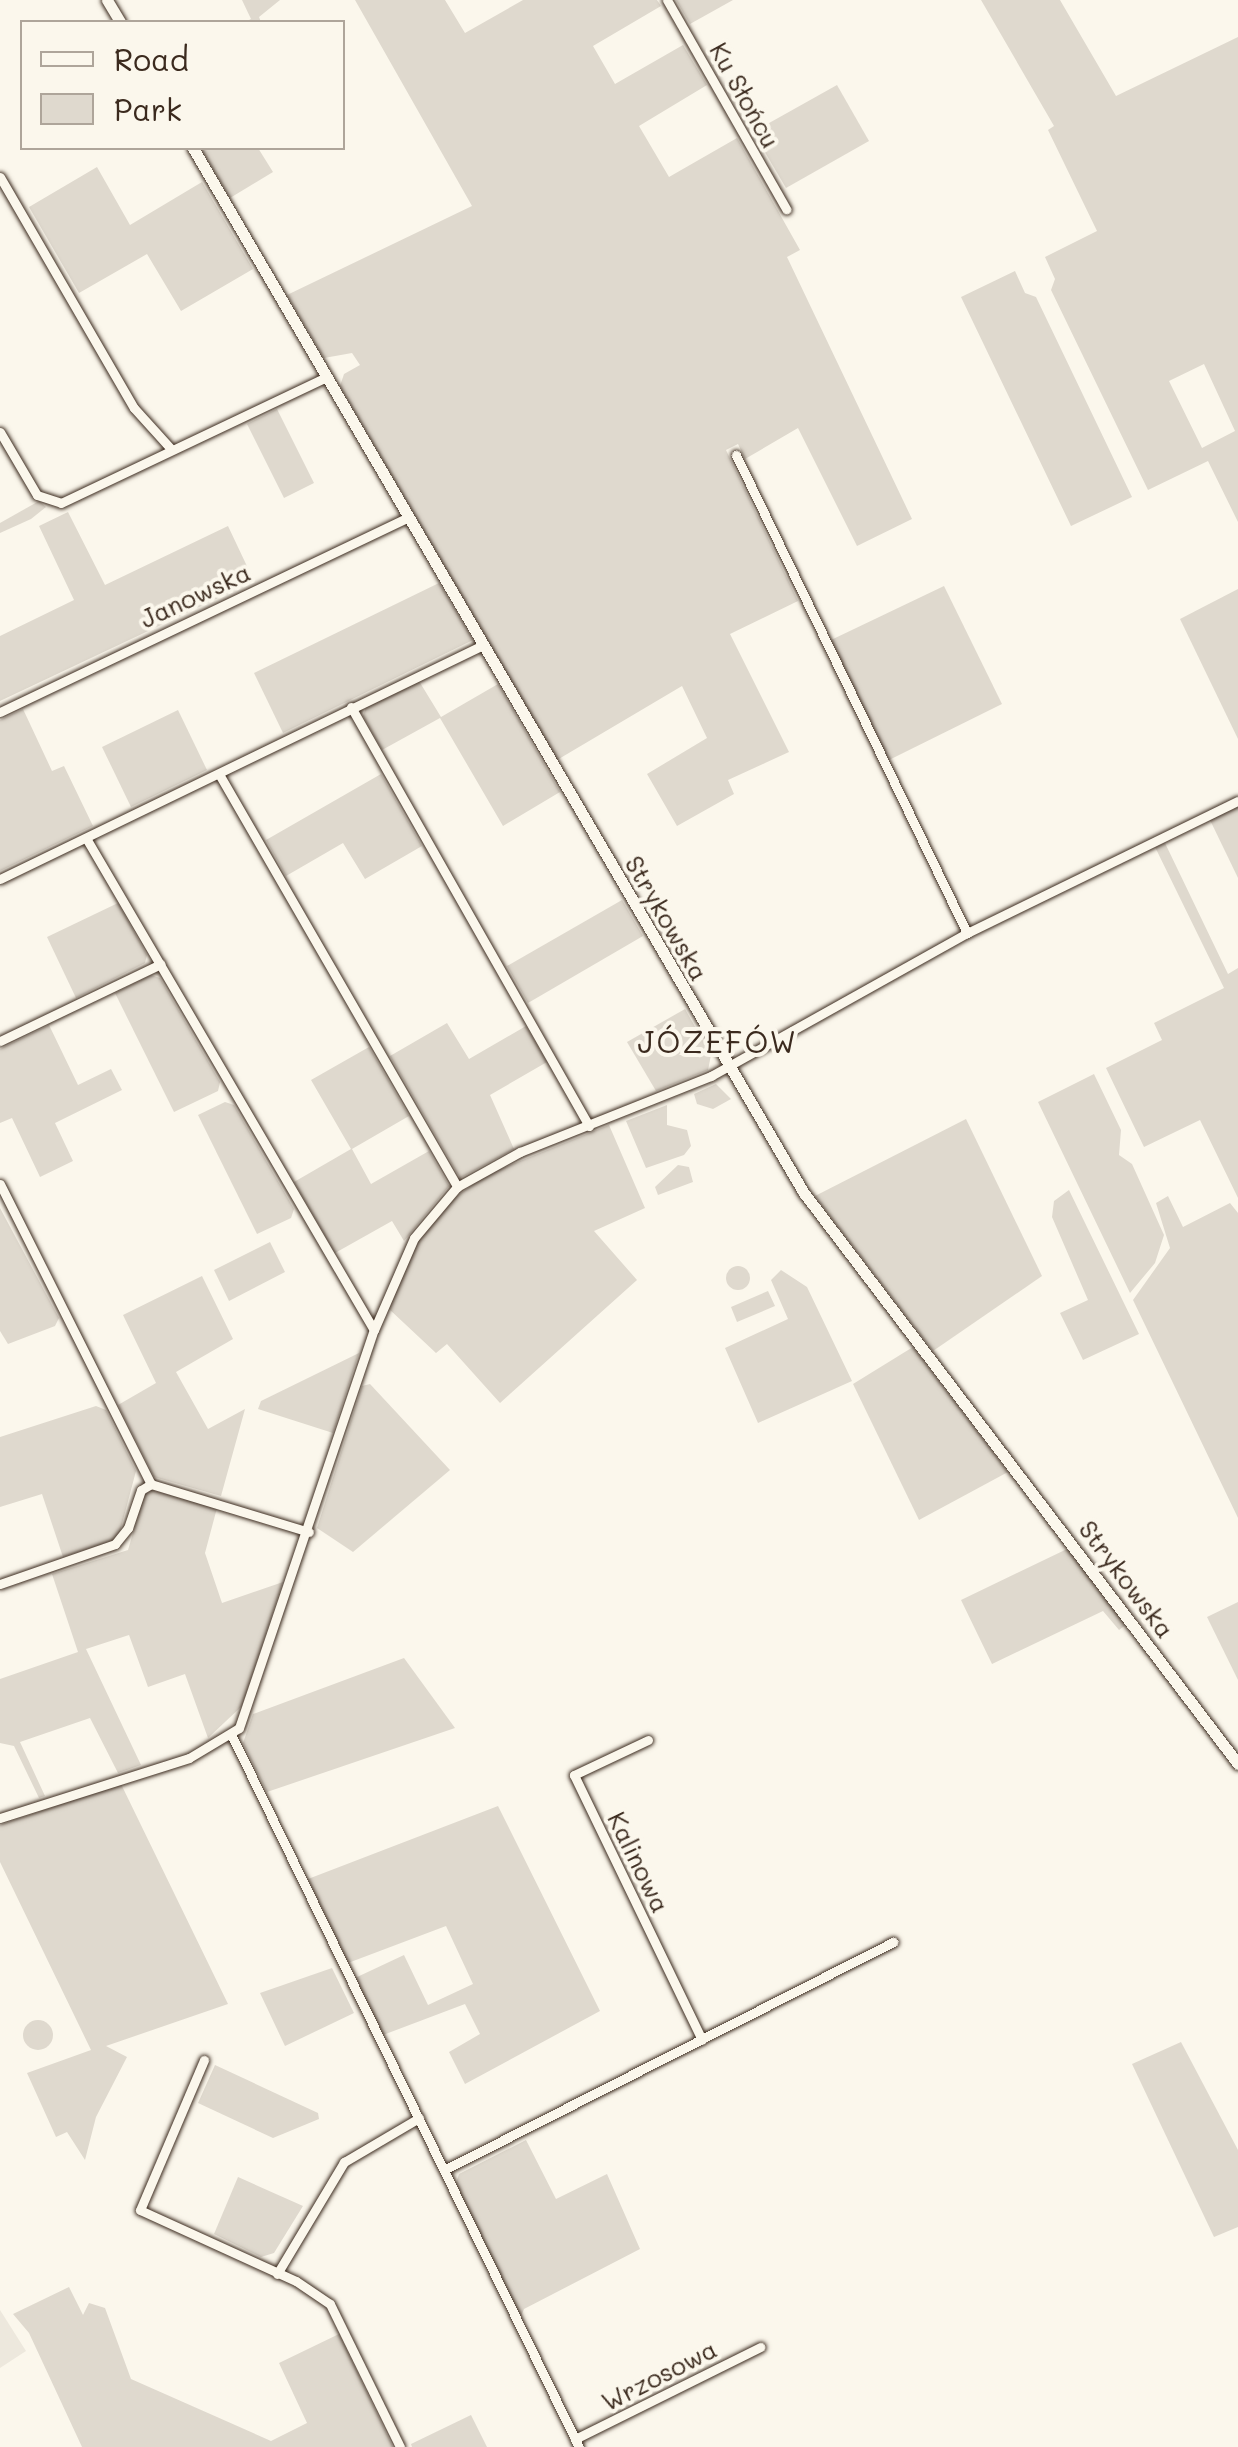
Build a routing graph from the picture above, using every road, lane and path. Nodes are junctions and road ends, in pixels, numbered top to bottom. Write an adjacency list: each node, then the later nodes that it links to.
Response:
1 (667, 0): 4 (street, Ku Słońcu)
2 (194, 150): 5 (street, Strykowska)
3 (0, 177): 7 (street)
4 (786, 209)
5 (326, 377): 7 (street); 9 (street, Strykowska)
6 (0, 432): 7 (street)
7 (171, 448)
8 (736, 456): 17 (street)
9 (408, 518): 10 (street, Strykowska); 12 (street, Janowska)
10 (483, 645): 11 (street); 20 (street, Strykowska)
11 (352, 707): 13 (street); 21 (street)
12 (0, 712)
13 (219, 774): 15 (street); 23 (street)
14 (1238, 801): 17 (street)
15 (86, 838): 16 (street); 18 (street)
16 (0, 879)
17 (967, 933): 20 (street)
18 (161, 964): 19 (street); 25 (street)
19 (0, 1041)
20 (727, 1066): 21 (street); 31 (street, Strykowska)
21 (589, 1126): 23 (street)
22 (0, 1184): 24 (street)
23 (457, 1187): 25 (street)
24 (4, 1200): 26 (street)
25 (374, 1330): 27 (street)
26 (151, 1484): 27 (street); 28 (street)
27 (309, 1532): 29 (street)
28 (0, 1584)
29 (232, 1736): 32 (street); 36 (street)
30 (648, 1740): 34 (street, Kalinowa)
31 (1238, 1764)
32 (0, 1818)
33 (894, 1942): 34 (street)
34 (702, 2040): 37 (street)
35 (204, 2060): 38 (street)
36 (419, 2118): 37 (street); 38 (street)
37 (444, 2170): 40 (street)
38 (277, 2274): 41 (street)
39 (760, 2347): 40 (street, Wrzosowa)
40 (577, 2443)
41 (400, 2447)

